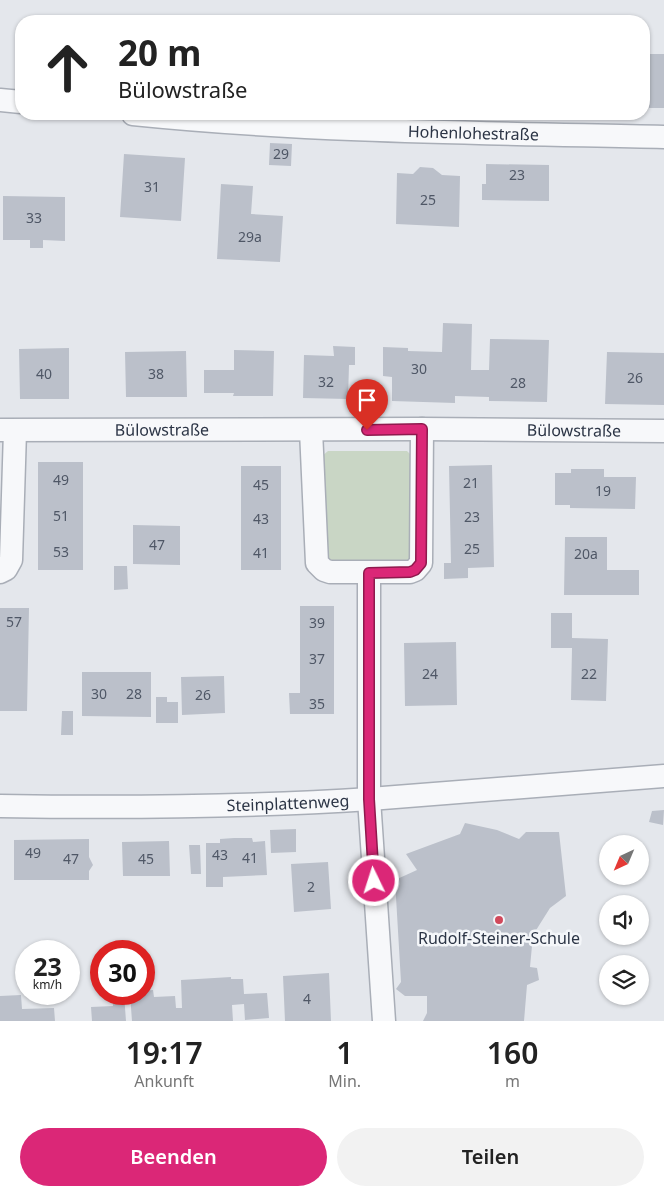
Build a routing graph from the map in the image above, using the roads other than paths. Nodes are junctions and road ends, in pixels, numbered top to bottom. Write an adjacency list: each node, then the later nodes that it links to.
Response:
1 (0, 100): 2 (street)
2 (15, 101)
3 (190, 120): 4 (street, Hohenlohestraße)
4 (664, 137)
5 (422, 429): 7 (street, Bülowstraße); 8 (street, Bülowstraße); 10 (street)
6 (7, 430): 7 (street, Bülowstraße); 9 (street, Bülowstraße)
7 (311, 430): 10 (street)
8 (664, 431)
9 (0, 572)
10 (369, 573): 12 (street)
11 (664, 776): 12 (street, Steinplattenweg)
12 (369, 799): 13 (street, Steinplattenweg); 14 (street)
13 (0, 806)
14 (384, 1021)

